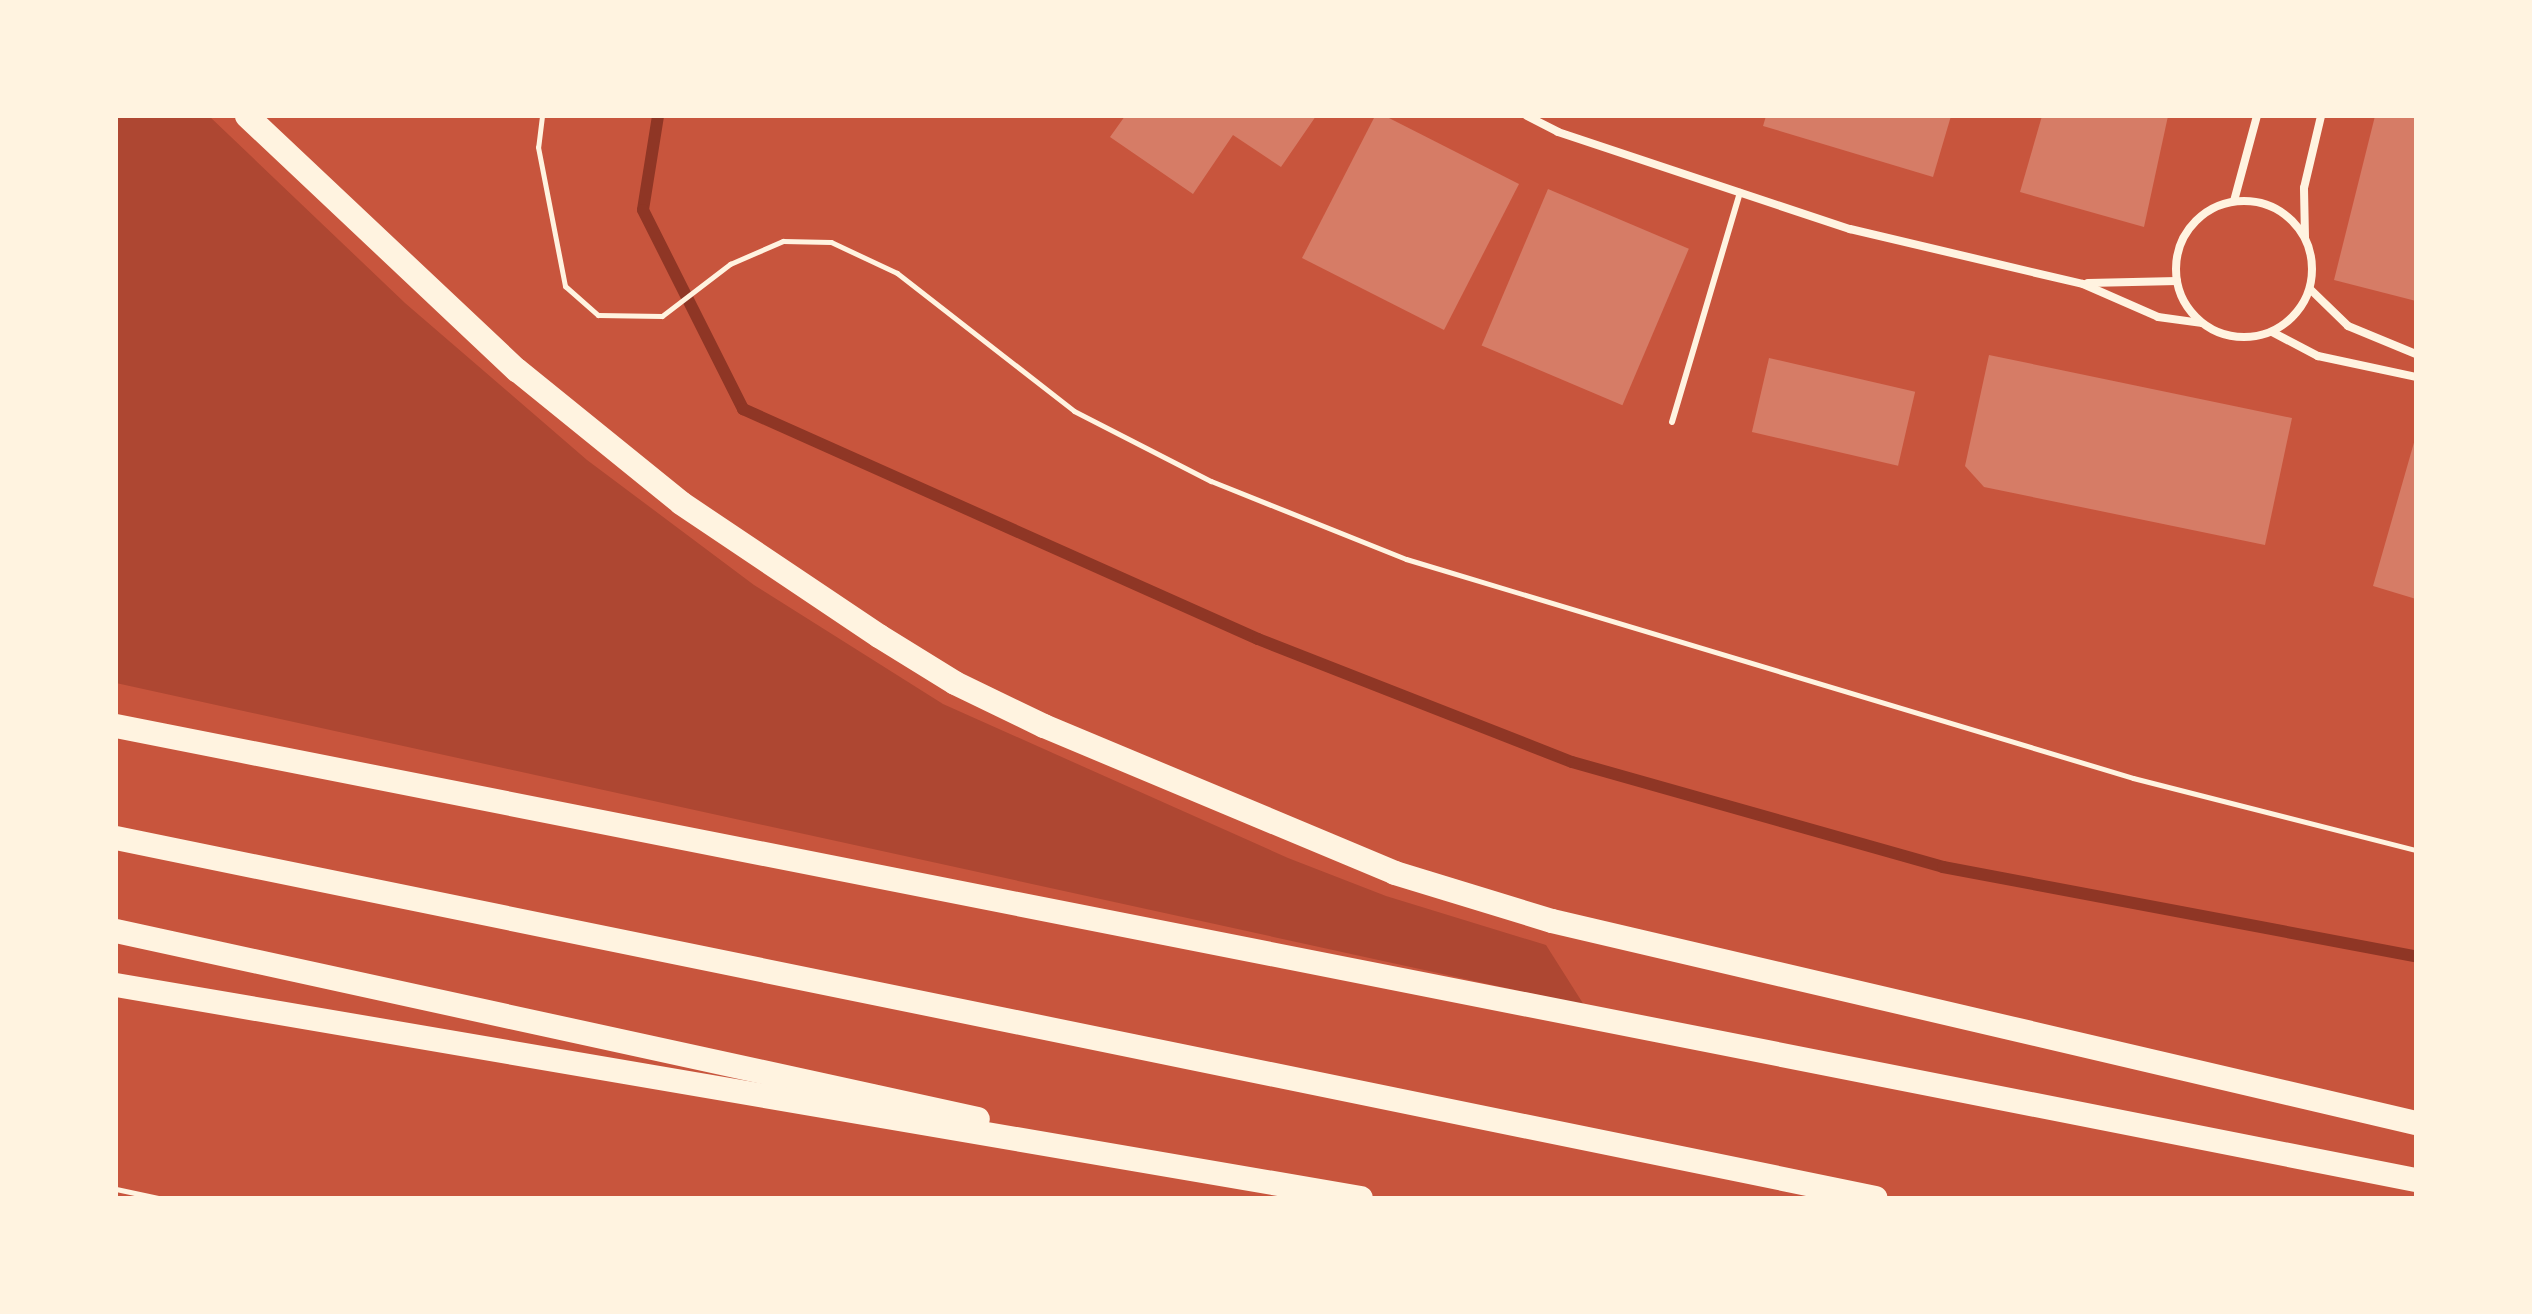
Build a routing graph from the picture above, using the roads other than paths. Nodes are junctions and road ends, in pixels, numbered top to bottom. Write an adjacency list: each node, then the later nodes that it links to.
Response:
1 (247, 116): 20 (highway)
2 (1527, 116): 5 (street)
3 (2257, 116): 6 (street)
4 (2321, 116): 7 (street)
5 (1740, 192): 9 (street); 15 (lane)
6 (2234, 201): 7 (street); 8 (street)
7 (2305, 238): 10 (street)
8 (2177, 281): 9 (street); 11 (street)
9 (2083, 284): 11 (street)
10 (2310, 289): 12 (street); 13 (street)
11 (2201, 323): 12 (street)
12 (2272, 332): 14 (street)
13 (2416, 354)
14 (2416, 377)
15 (1672, 422)
16 (116, 726): 21 (highway)
17 (116, 838): 24 (highway)
18 (116, 931): 22 (highway)
19 (116, 985): 22 (highway)
20 (2416, 1123)
21 (2416, 1180)
22 (1282, 1185): 23 (highway)
23 (1361, 1198)
24 (1876, 1198)

